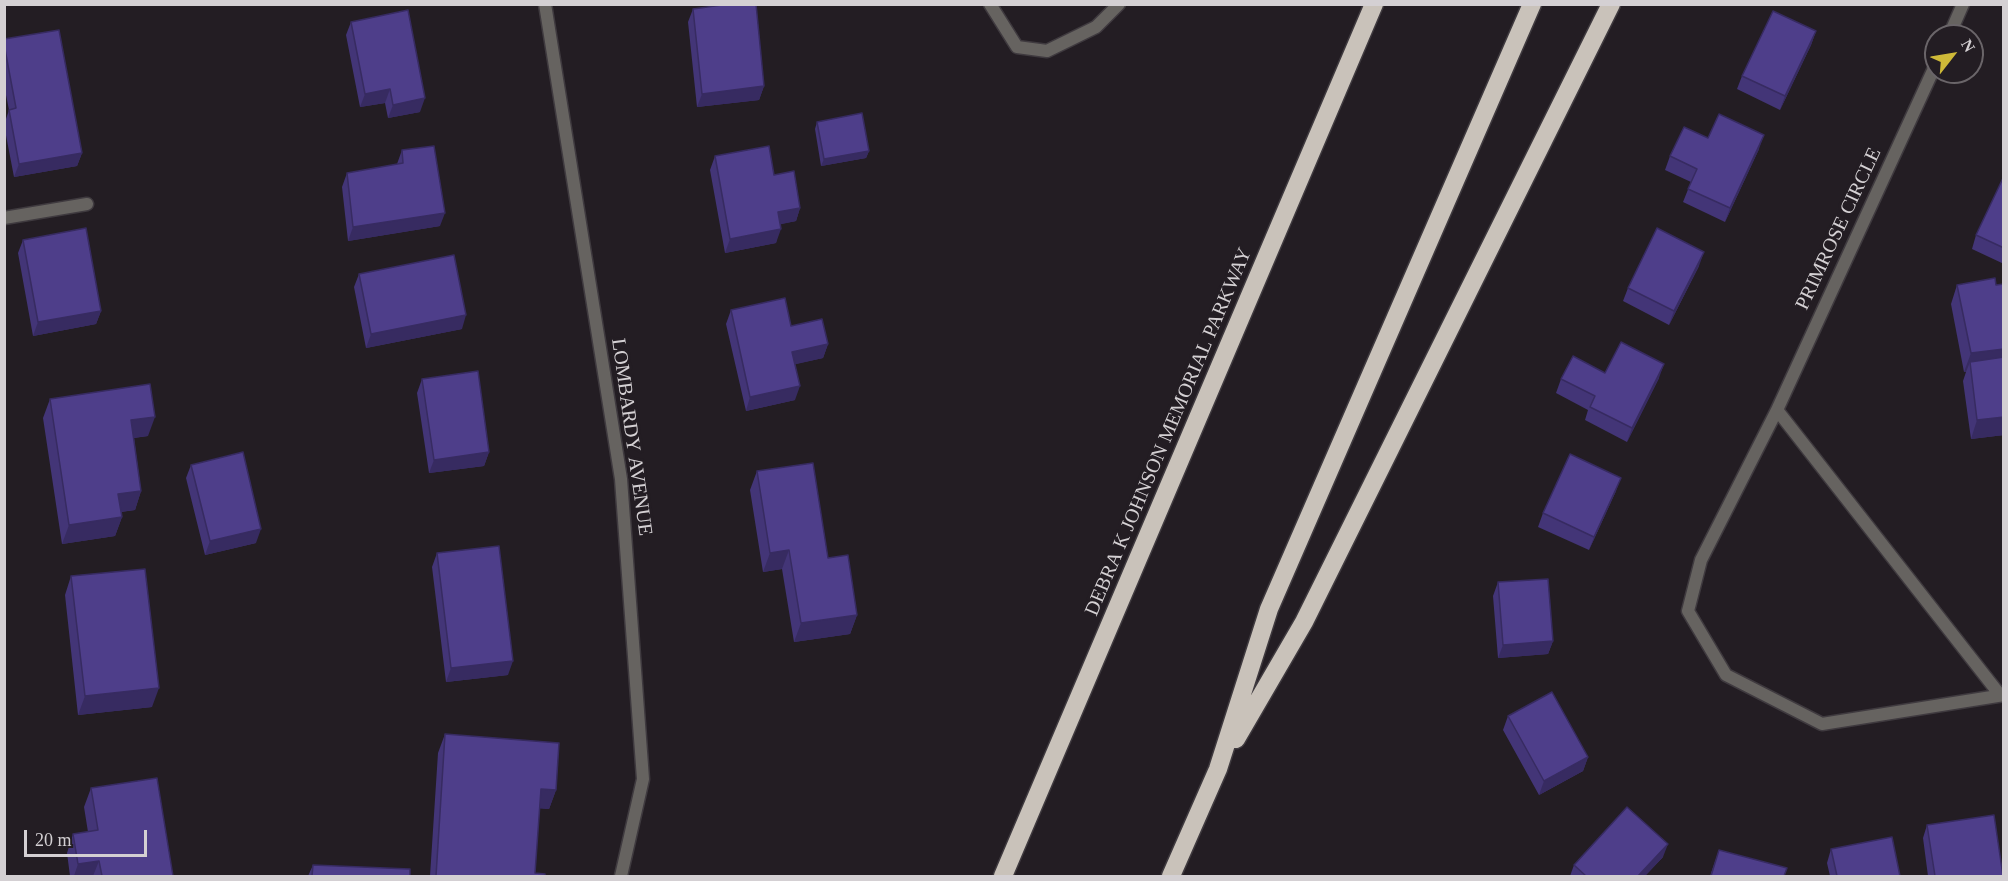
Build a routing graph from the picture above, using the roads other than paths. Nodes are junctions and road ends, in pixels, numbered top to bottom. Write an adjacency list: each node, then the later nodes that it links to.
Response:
1 (545, 4): 15 (street, LOMBARDY AVENUE)
2 (990, 4): 3 (street)
3 (1119, 4)
4 (1374, 4): 16 (highway, DEBRA K JOHNSON MEMORIAL PARKWAY)
5 (1532, 4): 14 (highway)
6 (1611, 4): 14 (highway)
7 (1963, 4): 8 (street)
8 (1954, 24)
9 (1927, 84): 12 (street, PRIMROSE CIRCLE)
10 (87, 204): 11 (street)
11 (4, 218)
12 (1777, 410): 13 (street, PRIMROSE CIRCLE); 13 (street, PRIMROSE CIRCLE)
13 (2002, 695)
14 (1218, 769): 17 (highway)
15 (621, 876)
16 (1003, 876)
17 (1171, 876)

